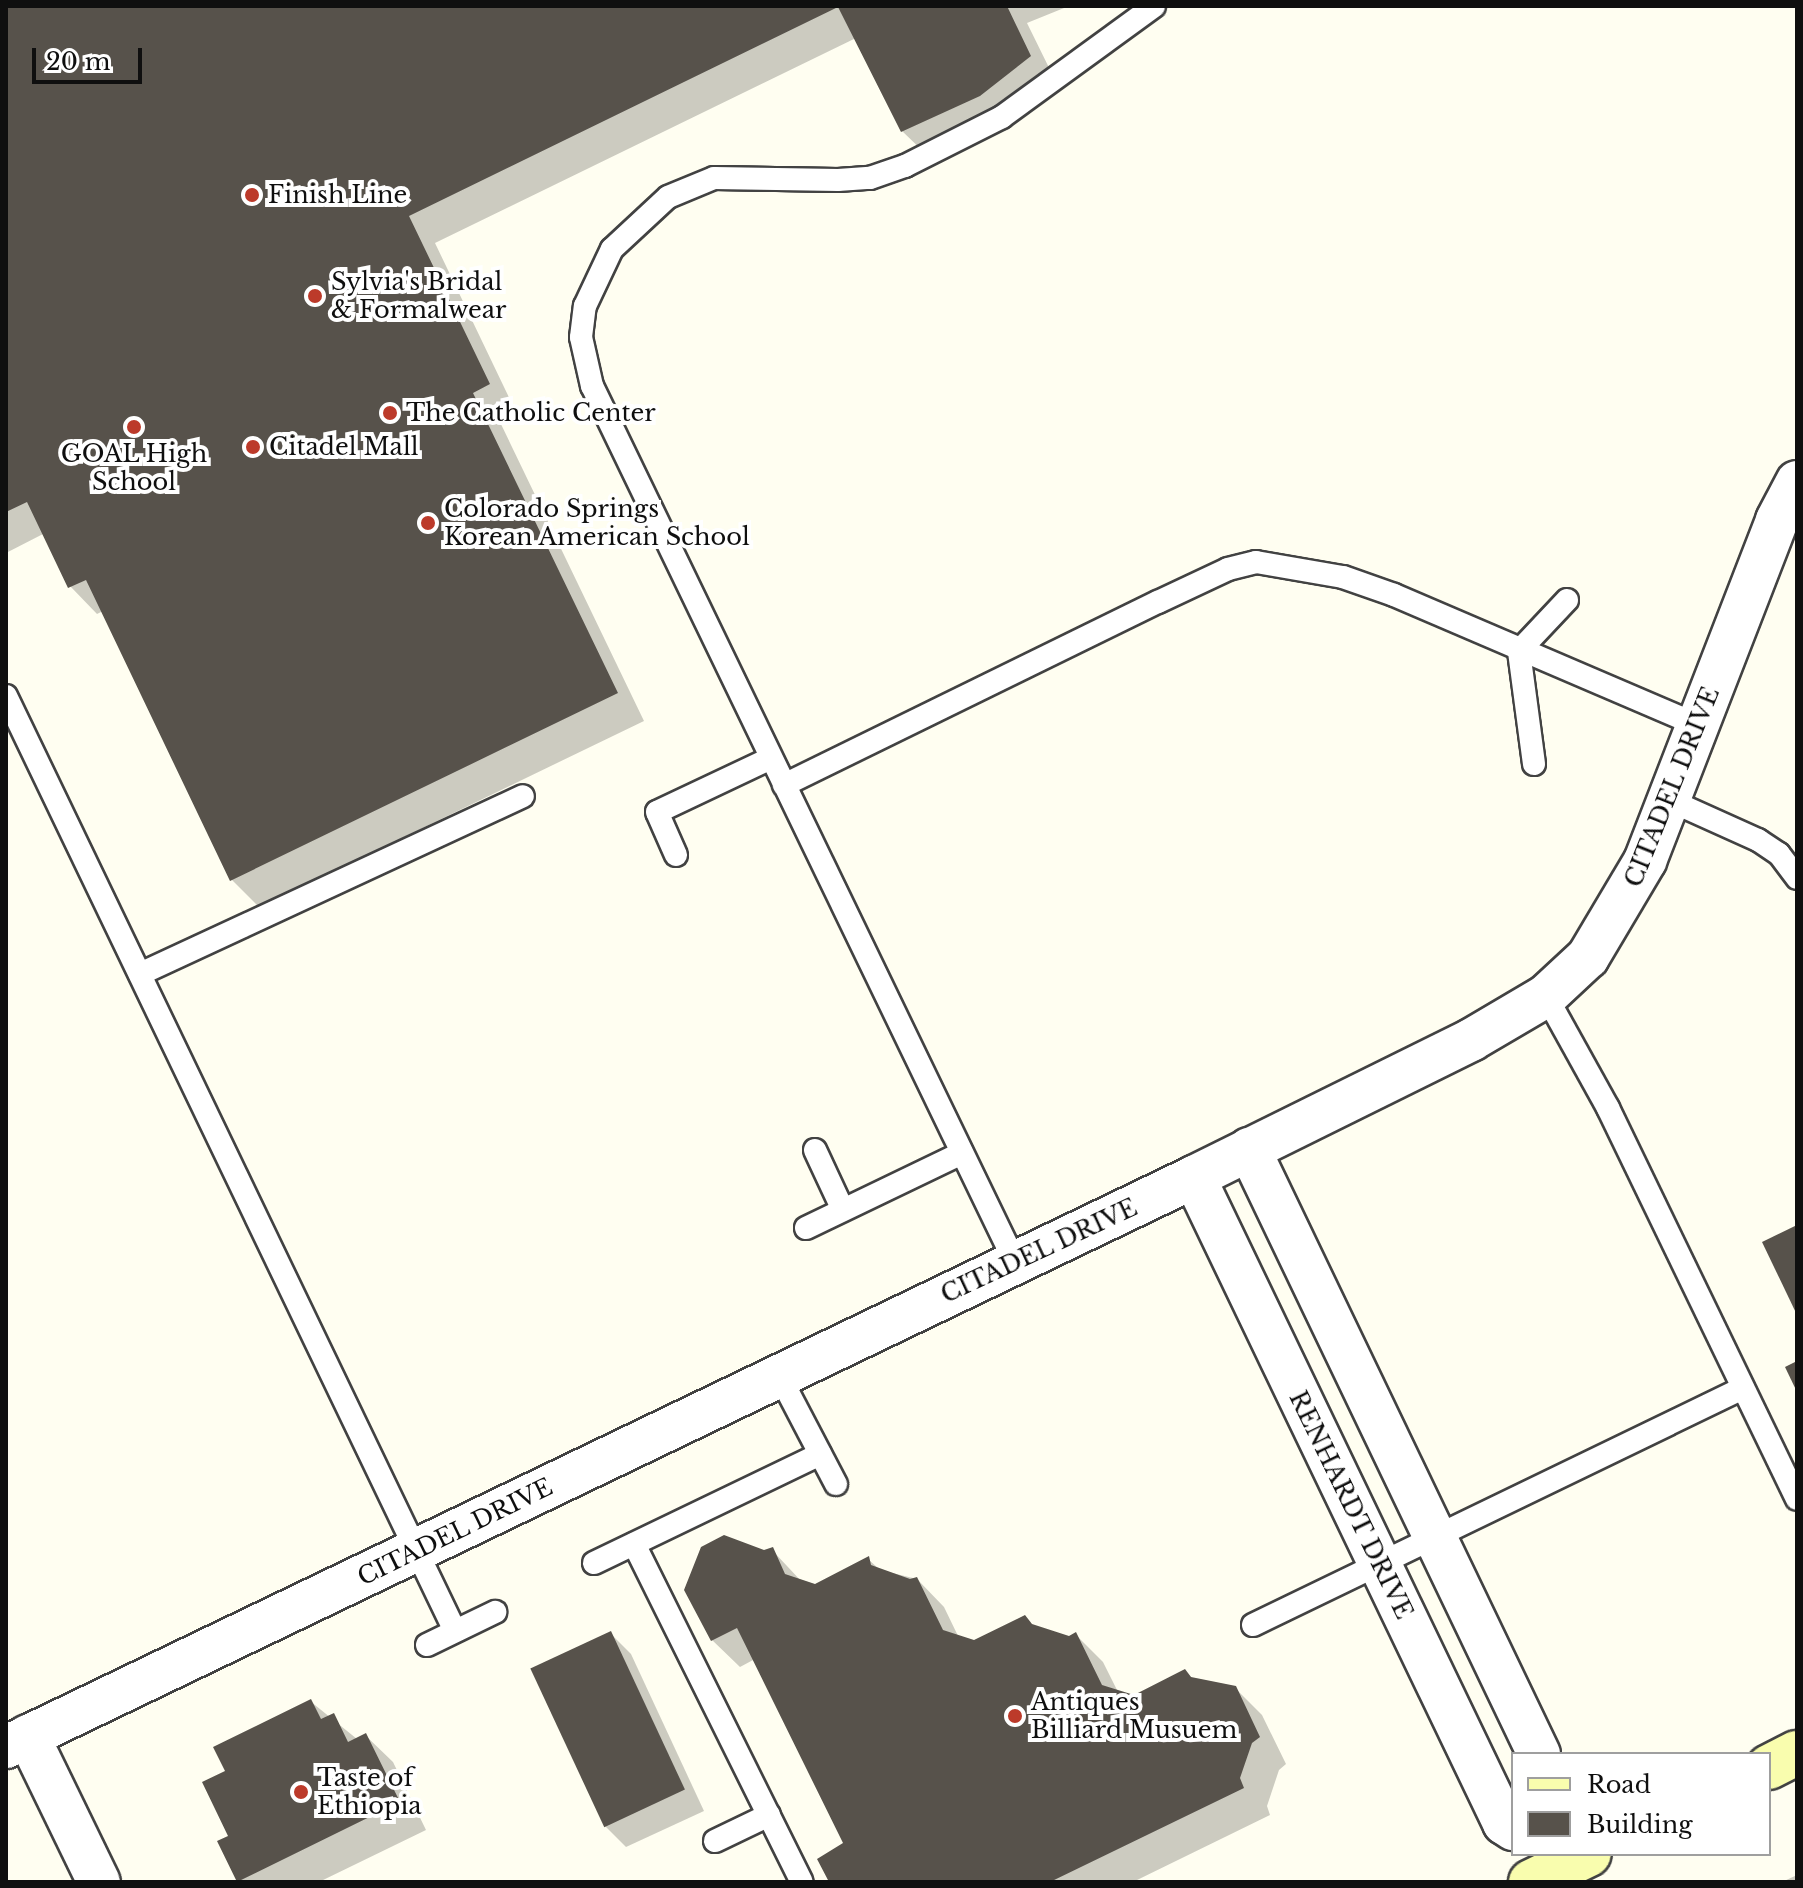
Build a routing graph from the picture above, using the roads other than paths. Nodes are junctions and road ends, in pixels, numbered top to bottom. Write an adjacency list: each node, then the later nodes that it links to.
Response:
1 (1154, 6): 7 (lane)
2 (1797, 482): 6 (street, CITADEL DRIVE)
3 (1567, 600): 4 (lane)
4 (1519, 651): 6 (lane); 8 (lane); 9 (lane)
5 (6, 696): 14 (lane)
6 (1698, 725): 11 (street, CITADEL DRIVE)
7 (771, 758): 9 (lane); 12 (lane)
8 (1534, 764)
9 (784, 785): 18 (lane)
10 (523, 796): 14 (lane)
11 (1669, 800): 13 (lane); 15 (street, CITADEL DRIVE)
12 (676, 855)
13 (1797, 878)
14 (140, 974): 30 (lane)
15 (1546, 996): 16 (street, CITADEL DRIVE); 24 (lane)
16 (1249, 1149): 19 (street, CITADEL DRIVE); 28 (street)
17 (815, 1150): 20 (lane)
18 (962, 1153): 20 (lane); 22 (lane)
19 (1194, 1177): 22 (street, CITADEL DRIVE); 32 (street, RENHARDT DRIVE)
20 (843, 1210): 21 (lane)
21 (806, 1228)
22 (1015, 1262): 23 (street, CITADEL DRIVE)
23 (779, 1375): 25 (lane); 30 (street, CITADEL DRIVE)
24 (1743, 1388): 27 (lane); 28 (lane)
25 (820, 1454): 26 (lane); 29 (lane)
26 (836, 1484)
27 (1797, 1499)
28 (1435, 1537): 32 (lane); 38 (street)
29 (634, 1544): 31 (lane); 41 (lane)
30 (416, 1550): 35 (lane); 37 (street, CITADEL DRIVE)
31 (594, 1563)
32 (1379, 1563): 34 (lane); 42 (street, RENHARDT DRIVE)
33 (495, 1612): 35 (lane)
34 (1253, 1625)
35 (455, 1631): 36 (lane)
36 (427, 1645)
37 (17, 1742): 44 (street)
38 (1538, 1752)
39 (1797, 1753): 40 (main road)
40 (1771, 1766)
41 (769, 1815): 43 (lane); 45 (lane)
42 (1511, 1828)
43 (715, 1841)
44 (99, 1882)
45 (802, 1882)

